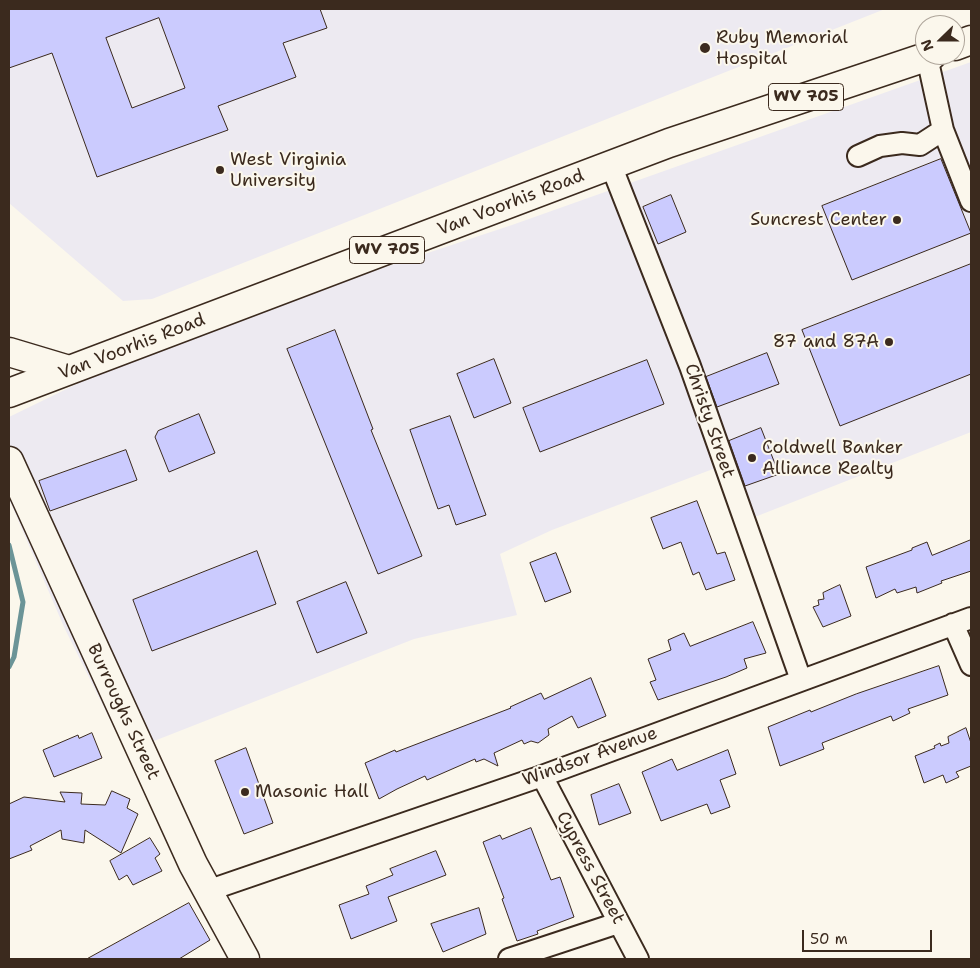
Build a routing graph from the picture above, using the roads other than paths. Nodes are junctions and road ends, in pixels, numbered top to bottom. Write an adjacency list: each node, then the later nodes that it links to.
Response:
1 (915, 61): 5 (main road, Van Voorhis Road / WV 705)
2 (932, 65): 3 (street)
3 (943, 130): 4 (street); 6 (street)
4 (858, 156)
5 (611, 165): 8 (main road, Van Voorhis Road / WV 705); 13 (street, Christy Street)
6 (971, 201)
7 (9, 352): 8 (main road)
8 (69, 370): 9 (main road, Van Voorhis Road / WV 705)
9 (9, 393)
10 (9, 461): 15 (main road, Burroughs Street)
11 (962, 621): 12 (street); 13 (street, Windsor Avenue)
12 (971, 665)
13 (801, 680): 14 (street, Windsor Avenue)
14 (542, 776): 15 (street, Windsor Avenue); 16 (street, Cypress Street)
15 (207, 891): 17 (main road, Burroughs Street)
16 (618, 923): 18 (street); 19 (street, Cypress Street)
17 (245, 959)
18 (509, 959)
19 (638, 959)

